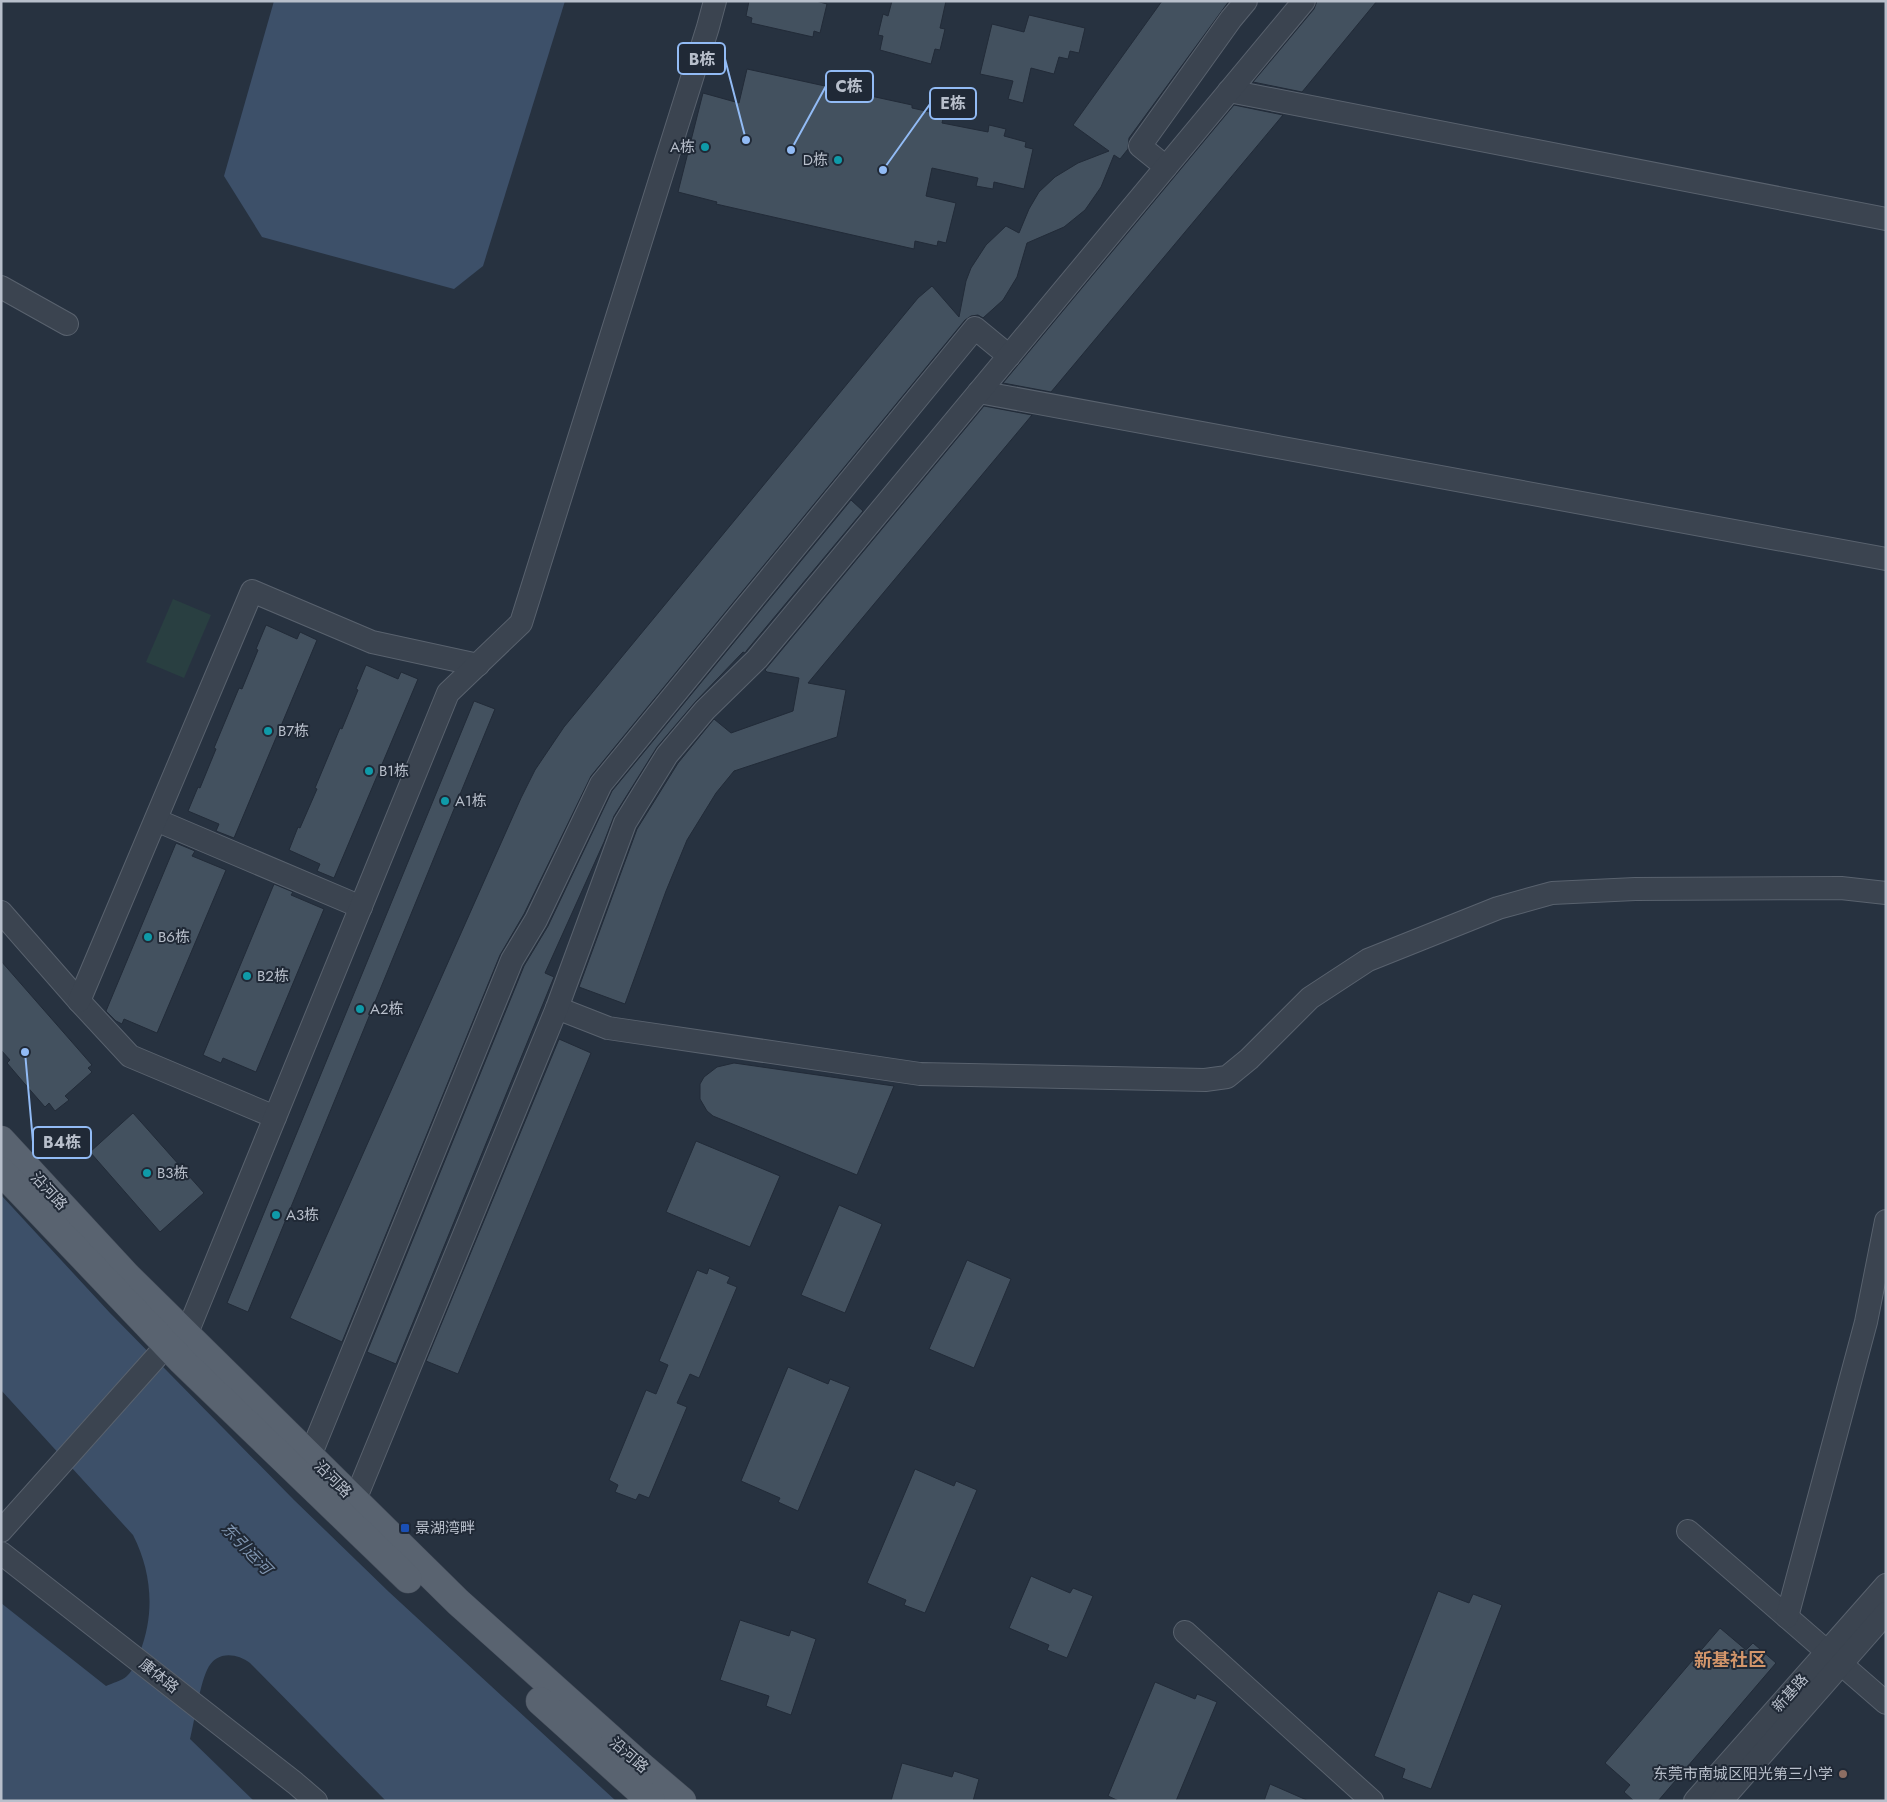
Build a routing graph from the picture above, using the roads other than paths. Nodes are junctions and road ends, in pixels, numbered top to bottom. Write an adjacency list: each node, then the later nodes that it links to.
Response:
1 (714, 1): 12 (street)
2 (1246, 1): 5 (street)
3 (1304, 1): 4 (street)
4 (1229, 91): 5 (street); 6 (street)
5 (1166, 167): 9 (street)
6 (1886, 219)
7 (1, 287): 8 (street)
8 (67, 324)
9 (1009, 356): 10 (street); 24 (street)
10 (979, 392): 11 (street); 18 (street)
11 (1886, 559)
12 (478, 665): 13 (street); 15 (street)
13 (156, 820): 15 (street); 17 (street)
14 (1886, 893): 18 (street)
15 (361, 907): 19 (street)
16 (1, 912): 17 (street)
17 (79, 1002): 19 (street)
18 (557, 1008): 25 (street)
19 (276, 1117): 23 (street)
20 (1, 1140): 23 (main road, 沿河路)
21 (1, 1171): 23 (main road, 沿河路)
22 (1886, 1221): 31 (street)
23 (171, 1344): 24 (main road, 沿河路); 26 (street); 36 (main road, 沿河路)
24 (310, 1456): 25 (main road, 沿河路)
25 (355, 1500): 37 (main road, 沿河路)
26 (1, 1531)
27 (1688, 1531): 31 (street)
28 (1, 1553): 35 (street, 康体路)
29 (1886, 1585): 33 (street, 新基路)
30 (1886, 1612): 33 (street, 新基路)
31 (1787, 1616): 33 (street)
32 (1185, 1632): 38 (street)
33 (1834, 1657): 34 (street); 39 (street, 新基路); 40 (street, 新基路)
34 (1886, 1702)
35 (316, 1801)
36 (651, 1801)
37 (682, 1801)
38 (1372, 1801)
39 (1695, 1801)
40 (1721, 1801)

